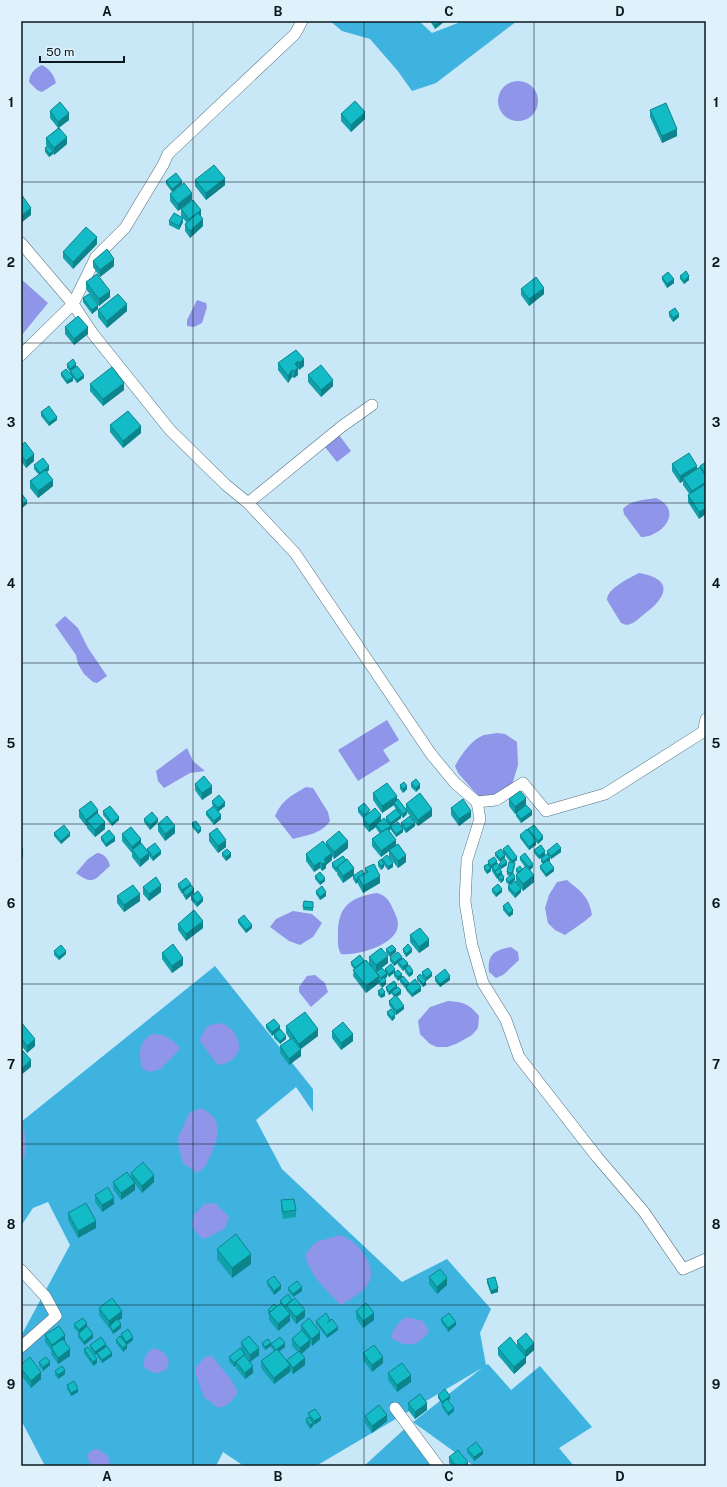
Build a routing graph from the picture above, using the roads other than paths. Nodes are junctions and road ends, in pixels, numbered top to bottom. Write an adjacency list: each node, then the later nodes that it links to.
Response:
1 (302, 21): 3 (street)
2 (21, 243): 3 (street)
3 (73, 304): 4 (street); 6 (street)
4 (21, 355)
5 (372, 405): 6 (street)
6 (248, 503): 8 (street)
7 (706, 719): 8 (street)
8 (477, 802): 9 (street)
9 (706, 1259)
10 (21, 1270): 11 (street)
11 (21, 1347)
12 (396, 1408): 13 (street)
13 (438, 1466)

